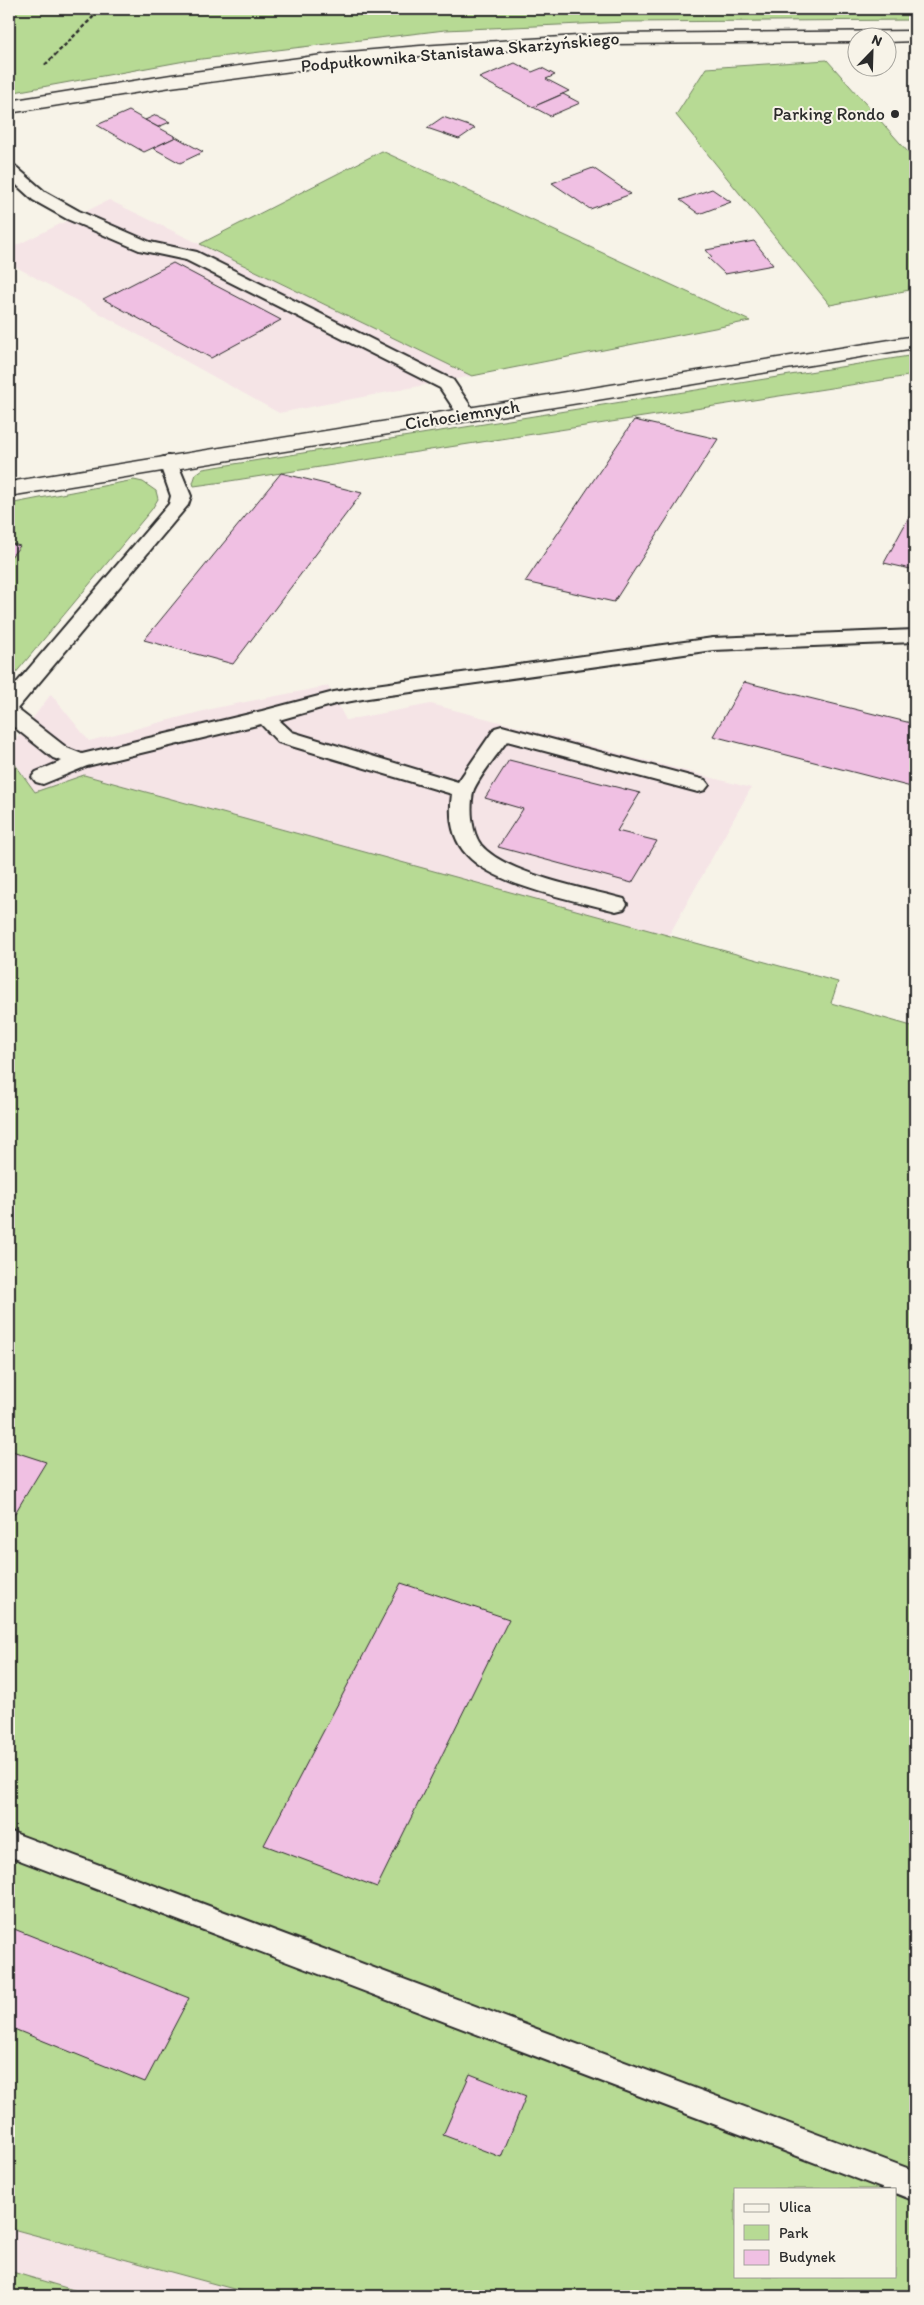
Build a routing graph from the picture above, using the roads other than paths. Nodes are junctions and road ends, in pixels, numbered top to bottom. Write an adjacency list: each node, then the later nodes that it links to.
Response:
1 (915, 36): 2 (street, Podpułkownika Stanisława Skarżyńskiego)
2 (9, 107)
3 (9, 170): 5 (lane)
4 (915, 342): 5 (street, Cichociemnych)
5 (467, 414): 6 (street, Cichociemnych)
6 (168, 462): 7 (street, Cichociemnych); 9 (lane)
7 (9, 490)
8 (915, 636): 11 (lane)
9 (9, 705)
10 (9, 713): 12 (lane)
11 (265, 718): 12 (lane); 15 (lane)
12 (81, 761): 13 (lane)
13 (43, 777)
14 (698, 784): 15 (lane)
15 (463, 790): 16 (lane)
16 (616, 904)
17 (9, 1843): 18 (lane)
18 (915, 2186)

